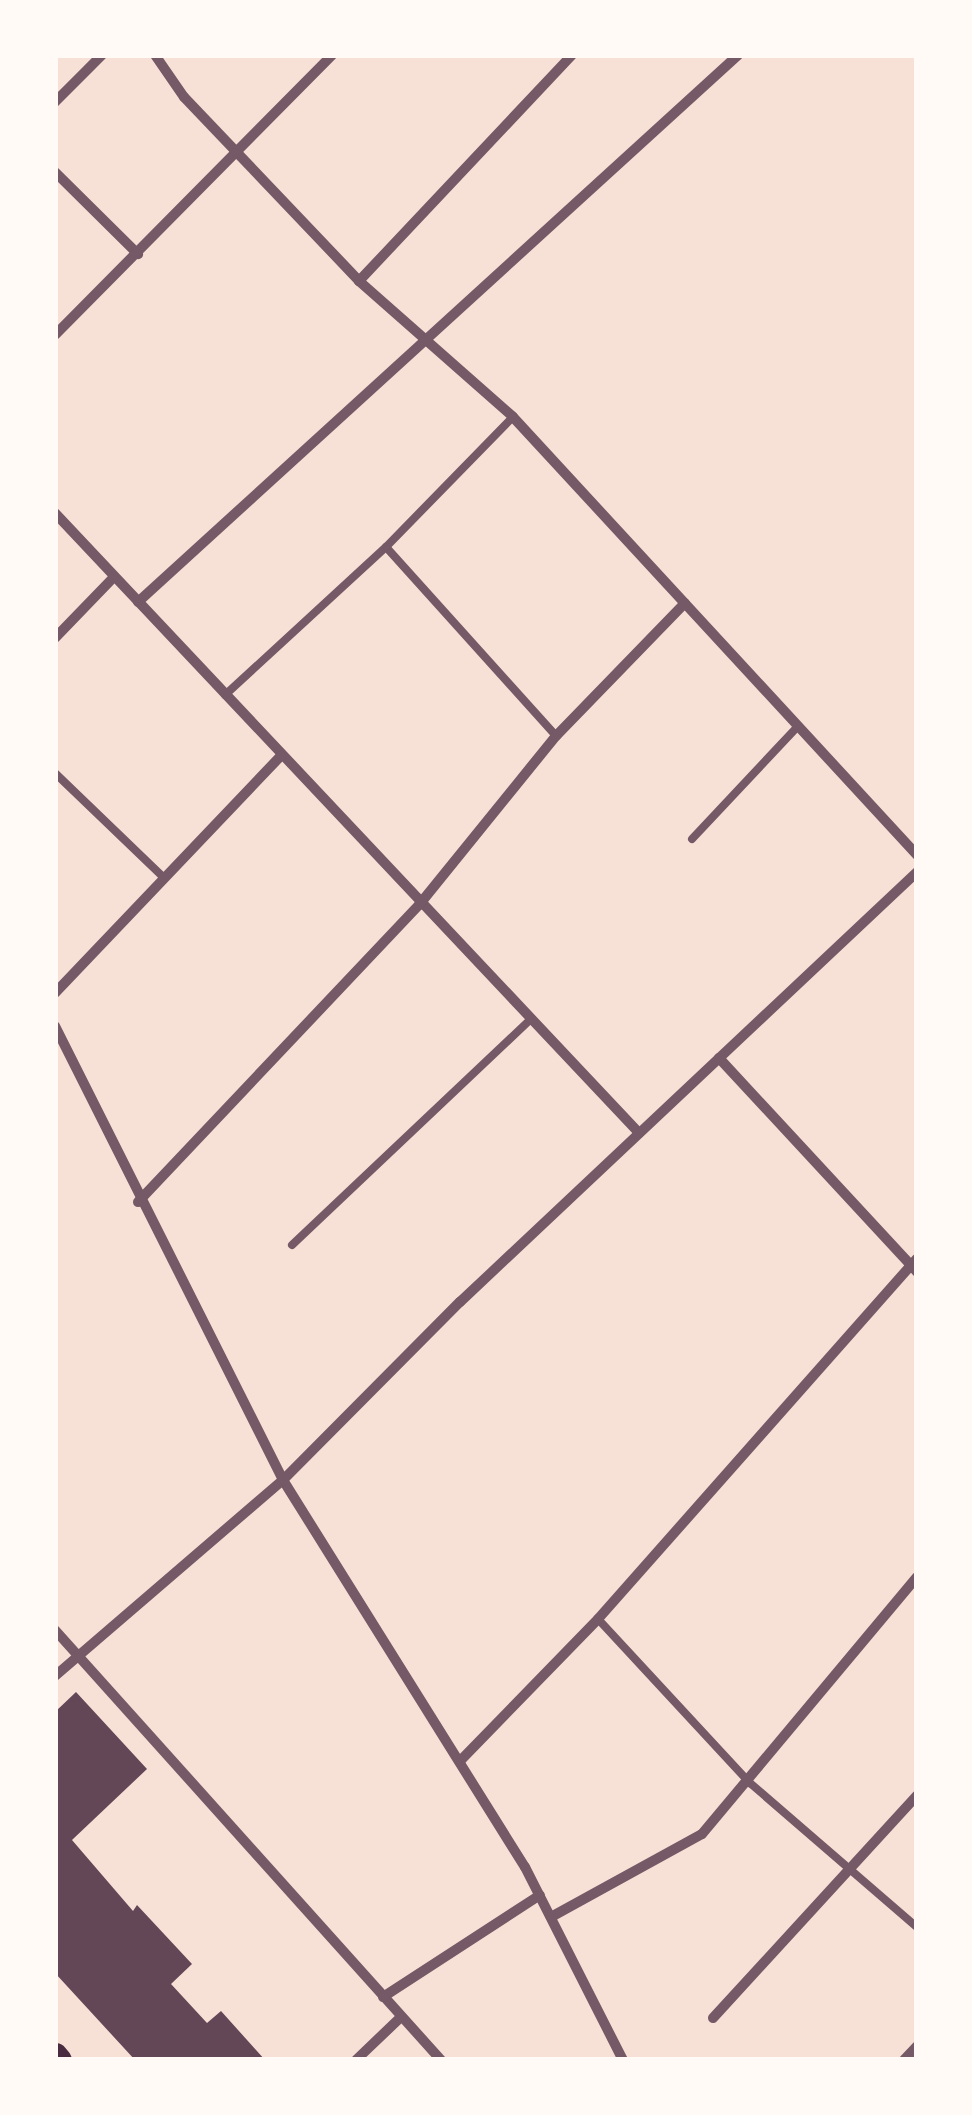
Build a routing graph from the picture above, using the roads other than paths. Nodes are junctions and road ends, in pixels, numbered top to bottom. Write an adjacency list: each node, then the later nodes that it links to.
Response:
1 (102, 55): 6 (street)
2 (156, 55): 7 (street)
3 (332, 55): 7 (street)
4 (572, 55): 10 (street)
5 (738, 55): 12 (street)
6 (55, 102)
7 (242, 152): 9 (street); 10 (street)
8 (55, 172): 9 (street)
9 (138, 254): 11 (street)
10 (359, 281): 12 (street)
11 (55, 335)
12 (422, 341): 13 (street); 17 (street)
13 (513, 416): 15 (lane); 18 (street)
14 (55, 513): 16 (street)
15 (386, 547): 20 (lane); 22 (lane)
16 (114, 577): 17 (street); 19 (street)
17 (138, 602): 20 (street)
18 (685, 603): 21 (street); 22 (street)
19 (55, 638)
20 (225, 695): 23 (street)
21 (797, 727): 25 (lane); 26 (street)
22 (556, 736): 29 (street)
23 (281, 756): 28 (street); 29 (street)
24 (55, 773): 28 (lane)
25 (692, 840)
26 (917, 855)
27 (917, 872): 33 (street)
28 (164, 878): 30 (street)
29 (419, 906): 31 (street); 35 (street)
30 (55, 993)
31 (528, 1022): 34 (street); 36 (lane)
32 (55, 1026): 35 (street)
33 (720, 1058): 34 (street); 37 (street)
34 (638, 1133): 38 (street)
35 (138, 1202): 38 (street)
36 (292, 1245)
37 (915, 1265): 40 (street)
38 (283, 1480): 42 (street); 44 (street)
39 (917, 1577): 45 (street)
40 (598, 1619): 44 (street); 45 (lane)
41 (55, 1630): 42 (street)
42 (78, 1656): 43 (street); 51 (street)
43 (55, 1676)
44 (461, 1760): 48 (street)
45 (750, 1783): 47 (lane); 49 (street)
46 (917, 1795): 47 (street)
47 (847, 1869): 50 (lane); 53 (street)
48 (540, 1895): 49 (street); 51 (street)
49 (551, 1917): 57 (street)
50 (917, 1927)
51 (383, 1997): 52 (street)
52 (401, 2017): 55 (street); 56 (street)
53 (712, 2018)
54 (917, 2046): 58 (street)
55 (356, 2060)
56 (441, 2060)
57 (623, 2060)
58 (904, 2060)

